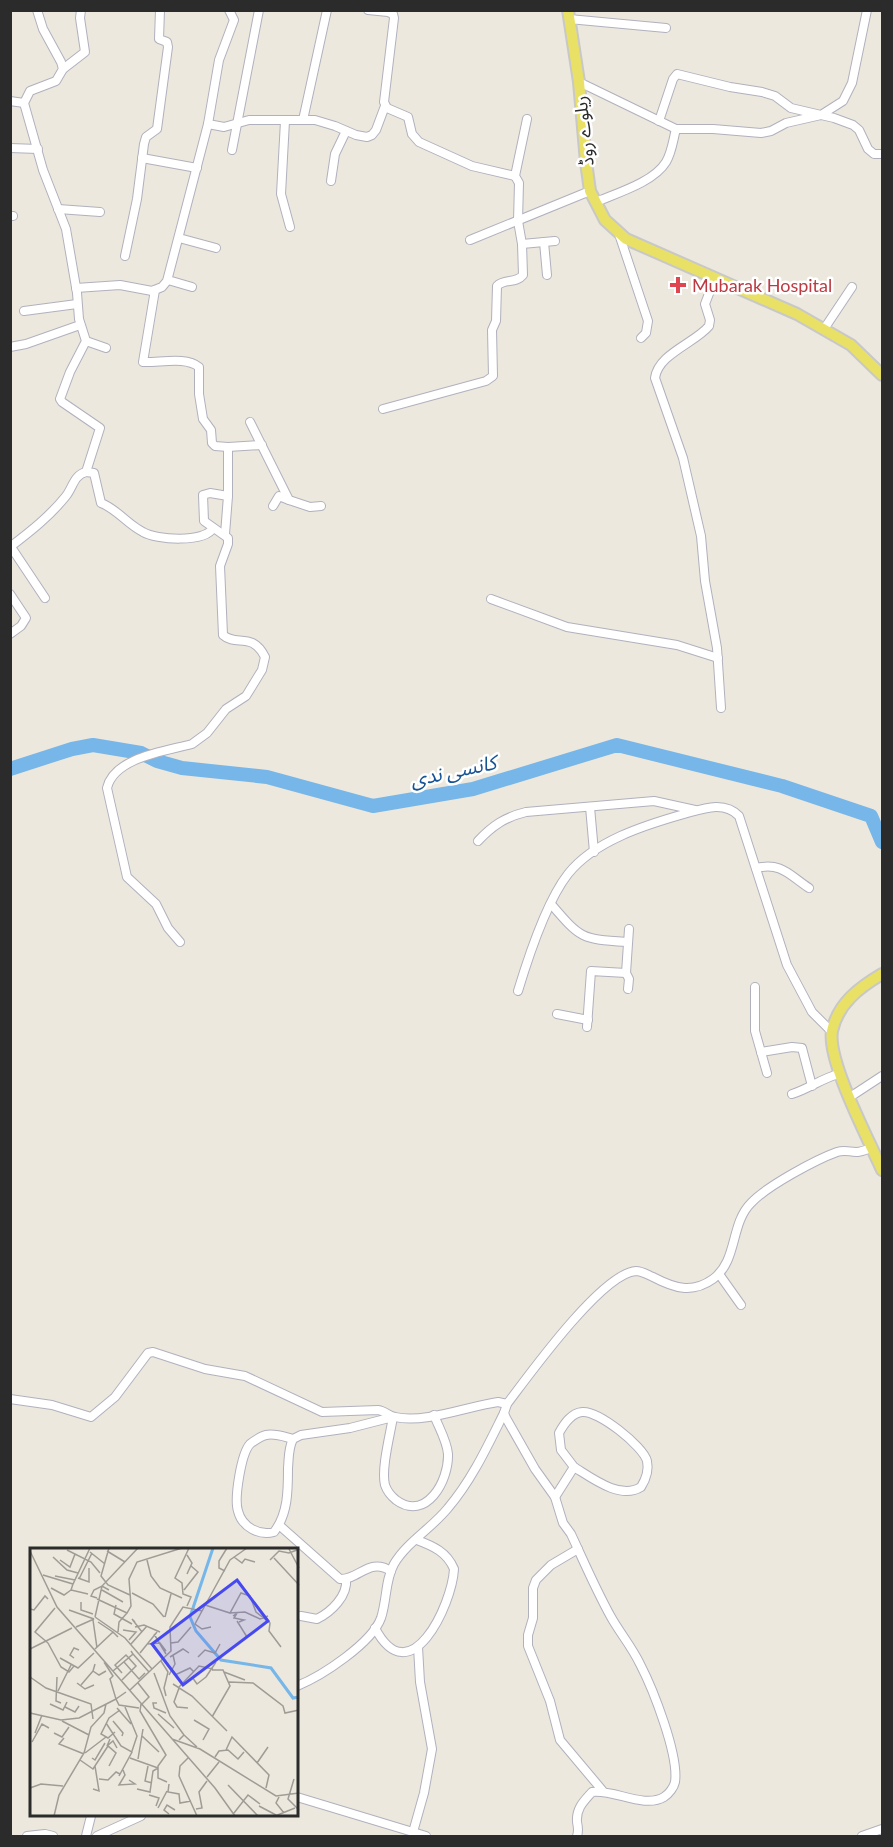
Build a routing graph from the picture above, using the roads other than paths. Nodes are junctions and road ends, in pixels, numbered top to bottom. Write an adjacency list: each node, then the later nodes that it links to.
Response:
1 (37, 10): 11 (street)
2 (81, 10): 11 (street)
3 (160, 10): 29 (street)
4 (230, 10): 21 (street)
5 (259, 10): 22 (street)
6 (327, 10): 18 (street)
7 (369, 10): 15 (street)
8 (867, 10): 16 (street)
9 (568, 15): 10 (street); 12 (main road, ریلوے روڈ)
10 (666, 28)
11 (63, 69): 14 (street)
12 (579, 82): 20 (street); 33 (main road, ریلوے روڈ)
13 (10, 101): 14 (street)
14 (24, 103): 26 (street)
15 (385, 106): 24 (street); 31 (street)
16 (821, 115): 20 (street); 23 (street); 28 (street)
17 (526, 119): 31 (street)
18 (303, 120): 19 (street); 24 (street)
19 (285, 121): 22 (street); 38 (street)
20 (659, 122): 23 (street)
21 (208, 124): 22 (street); 30 (street)
22 (237, 124): 27 (street)
23 (676, 129): 34 (street)
24 (346, 131): 32 (street)
25 (10, 148): 26 (street)
26 (38, 149): 35 (street)
27 (232, 150)
28 (882, 154)
29 (142, 158): 30 (street); 46 (street)
30 (197, 168): 40 (street)
31 (515, 176): 37 (street)
32 (331, 181)
33 (590, 191): 34 (main road, ریلوے روڈ); 37 (street)
34 (596, 202): 39 (main road, ریلوے روڈ)
35 (58, 209): 36 (street); 52 (street)
36 (100, 212)
37 (518, 220): 41 (street); 44 (street)
38 (290, 227)
39 (623, 236): 48 (main road); 58 (street)
40 (179, 238): 45 (street); 49 (street)
41 (470, 240)
42 (555, 241): 43 (street)
43 (544, 242): 44 (street); 47 (street)
44 (522, 244): 63 (street)
45 (216, 248)
46 (125, 256)
47 (547, 275)
48 (714, 278): 57 (main road); 79 (street)
49 (168, 280): 50 (street); 53 (street)
50 (192, 287)
51 (852, 287): 57 (street)
52 (76, 288): 53 (street); 54 (street)
53 (155, 290): 66 (street)
54 (77, 304): 55 (street); 56 (street)
55 (24, 311)
56 (80, 325): 59 (street); 60 (street)
57 (824, 329): 62 (main road)
58 (640, 338)
59 (86, 341): 61 (street); 67 (street)
60 (10, 347)
61 (106, 348)
62 (882, 375)
63 (383, 409)
64 (250, 422): 65 (street)
65 (262, 445): 66 (street); 69 (street)
66 (228, 447): 68 (street)
67 (86, 472): 72 (street); 74 (street)
68 (228, 496): 72 (street); 73 (street)
69 (289, 500): 70 (street); 71 (street)
70 (273, 506)
71 (321, 506)
72 (213, 528): 73 (street)
73 (225, 534): 89 (street)
74 (11, 547): 76 (street)
75 (10, 594): 78 (street)
76 (45, 598)
77 (490, 600): 79 (street)
78 (10, 634)
79 (718, 658): 80 (street)
80 (721, 708)
81 (590, 807): 82 (street); 83 (street); 84 (street)
82 (696, 811): 84 (street); 85 (street)
83 (478, 841)
84 (594, 852): 87 (street)
85 (756, 868): 86 (street); 97 (street)
86 (809, 888)
87 (550, 904): 90 (street); 95 (street)
88 (629, 929): 90 (street)
89 (180, 942)
90 (627, 942): 91 (street)
91 (626, 973): 94 (street); 96 (street)
92 (882, 974): 97 (main road)
93 (755, 987): 98 (street)
94 (628, 989)
95 (518, 992)
96 (557, 1014)
97 (832, 1032): 100 (main road)
98 (761, 1052): 99 (street); 102 (street)
99 (767, 1073)
100 (839, 1074): 102 (street); 104 (main road)
101 (882, 1076): 104 (street)
102 (812, 1086): 103 (street)
103 (792, 1095)
104 (850, 1097): 105 (main road)
105 (872, 1147): 106 (main road); 107 (street)
106 (882, 1170)
107 (719, 1274): 108 (street); 110 (street)
108 (741, 1305)
109 (10, 1400): 113 (street)
110 (507, 1404): 111 (street); 112 (street)
111 (504, 1413): 116 (street); 118 (street)
112 (434, 1415): 113 (street); 113 (street)
113 (393, 1417): 114 (street)
114 (293, 1440): 117 (street); 117 (street)
115 (574, 1467): 115 (street); 116 (street)
116 (555, 1497): 119 (street)
117 (279, 1525): 121 (street)
118 (417, 1540): 120 (street); 124 (street)
119 (578, 1549): 126 (street); 126 (street)
120 (392, 1570): 121 (street); 123 (street)
121 (346, 1579): 122 (street)
122 (301, 1616)
123 (375, 1628): 124 (street); 125 (street)
124 (418, 1647): 131 (street)
125 (298, 1685)
126 (602, 1790): 137 (street)
127 (298, 1797): 131 (street)
128 (91, 1817): 134 (street)
129 (137, 1817): 135 (street)
130 (882, 1829): 138 (street)
131 (413, 1832): 136 (street)
132 (27, 1836): 133 (street)
133 (53, 1836)
134 (86, 1836)
135 (97, 1836)
136 (426, 1836)
137 (578, 1836)
138 (862, 1836)

